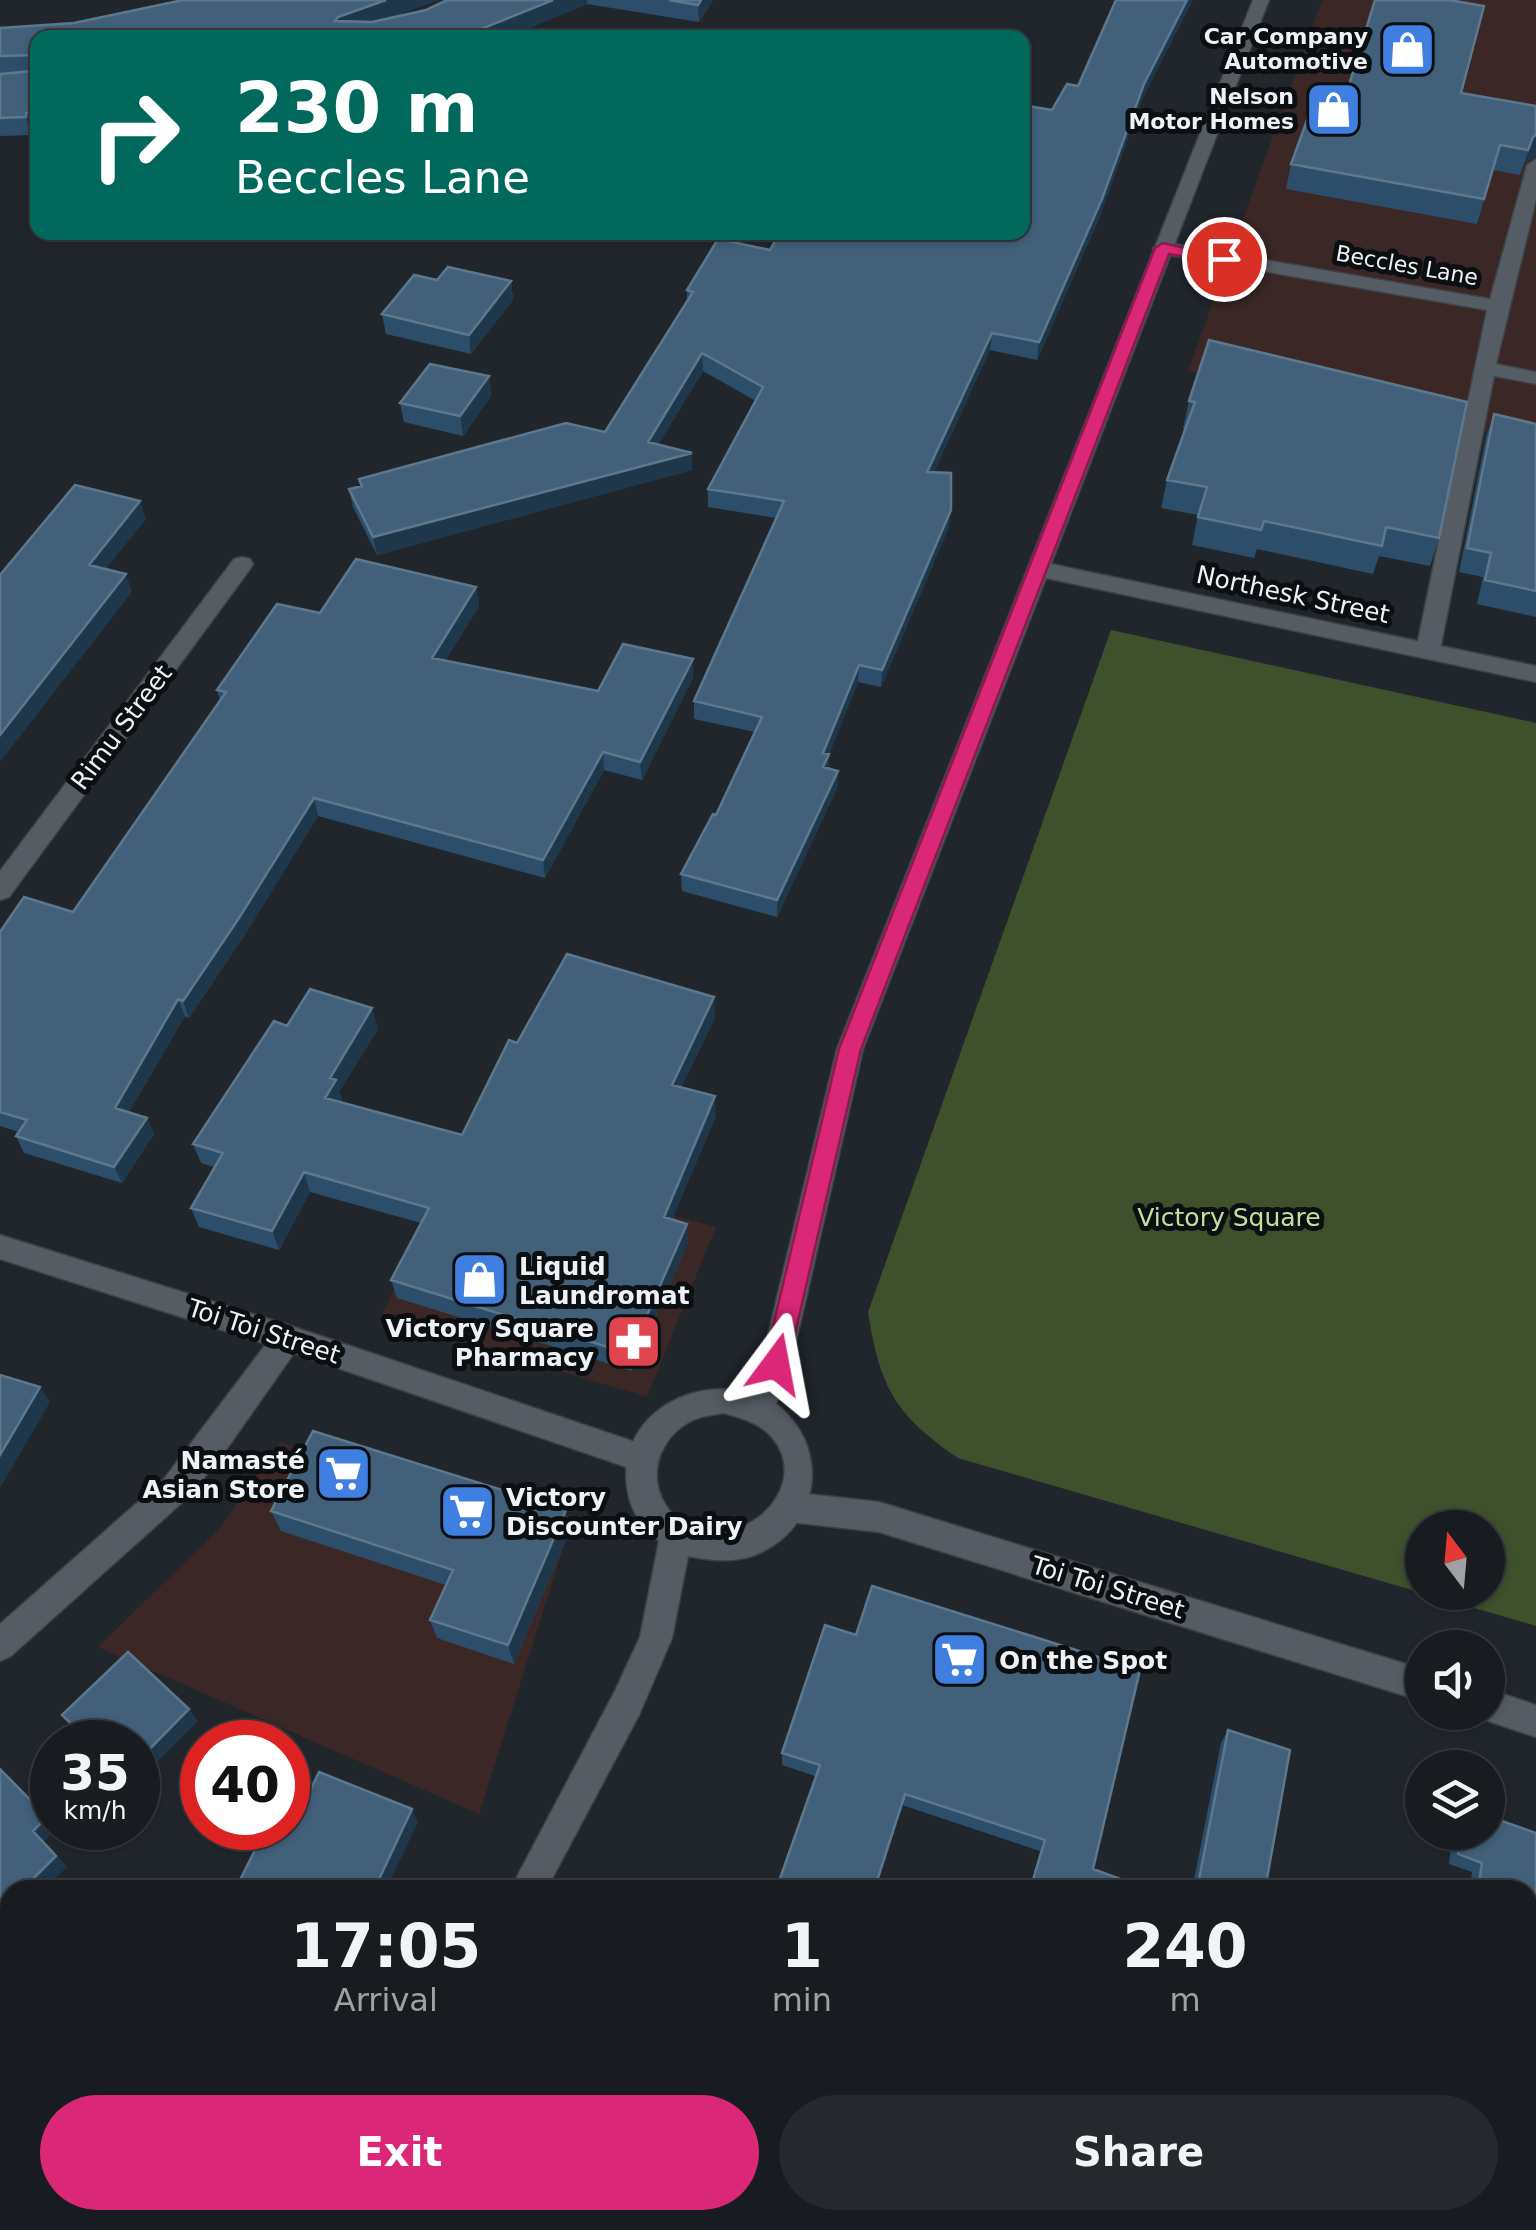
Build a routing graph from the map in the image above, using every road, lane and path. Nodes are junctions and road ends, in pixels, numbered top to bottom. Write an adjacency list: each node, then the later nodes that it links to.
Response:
1 (1262, 0): 3 (street)
2 (1536, 165): 4 (street, Beccles Lane)
3 (1163, 248): 4 (street, Beccles Lane); 8 (street)
4 (1498, 306): 5 (street)
5 (1486, 368): 6 (street); 9 (street)
6 (1536, 378)
7 (242, 564): 11 (street, Rimu Street)
8 (1038, 569): 9 (street, Northesk Street); 14 (street)
9 (1428, 650): 10 (street, Northesk Street)
10 (1536, 674)
11 (0, 890)
12 (0, 1247): 13 (street, Toi Toi Street)
13 (288, 1338): 15 (street, Toi Toi Street); 18 (street)
14 (760, 1407): 15 (street); 16 (street)
15 (640, 1458): 17 (street)
16 (790, 1507): 17 (street); 19 (street, Toi Toi Street)
17 (676, 1536): 22 (street)
18 (0, 1644)
19 (1405, 1680)
20 (1505, 1710): 21 (street)
21 (1536, 1720)
22 (533, 1880)

